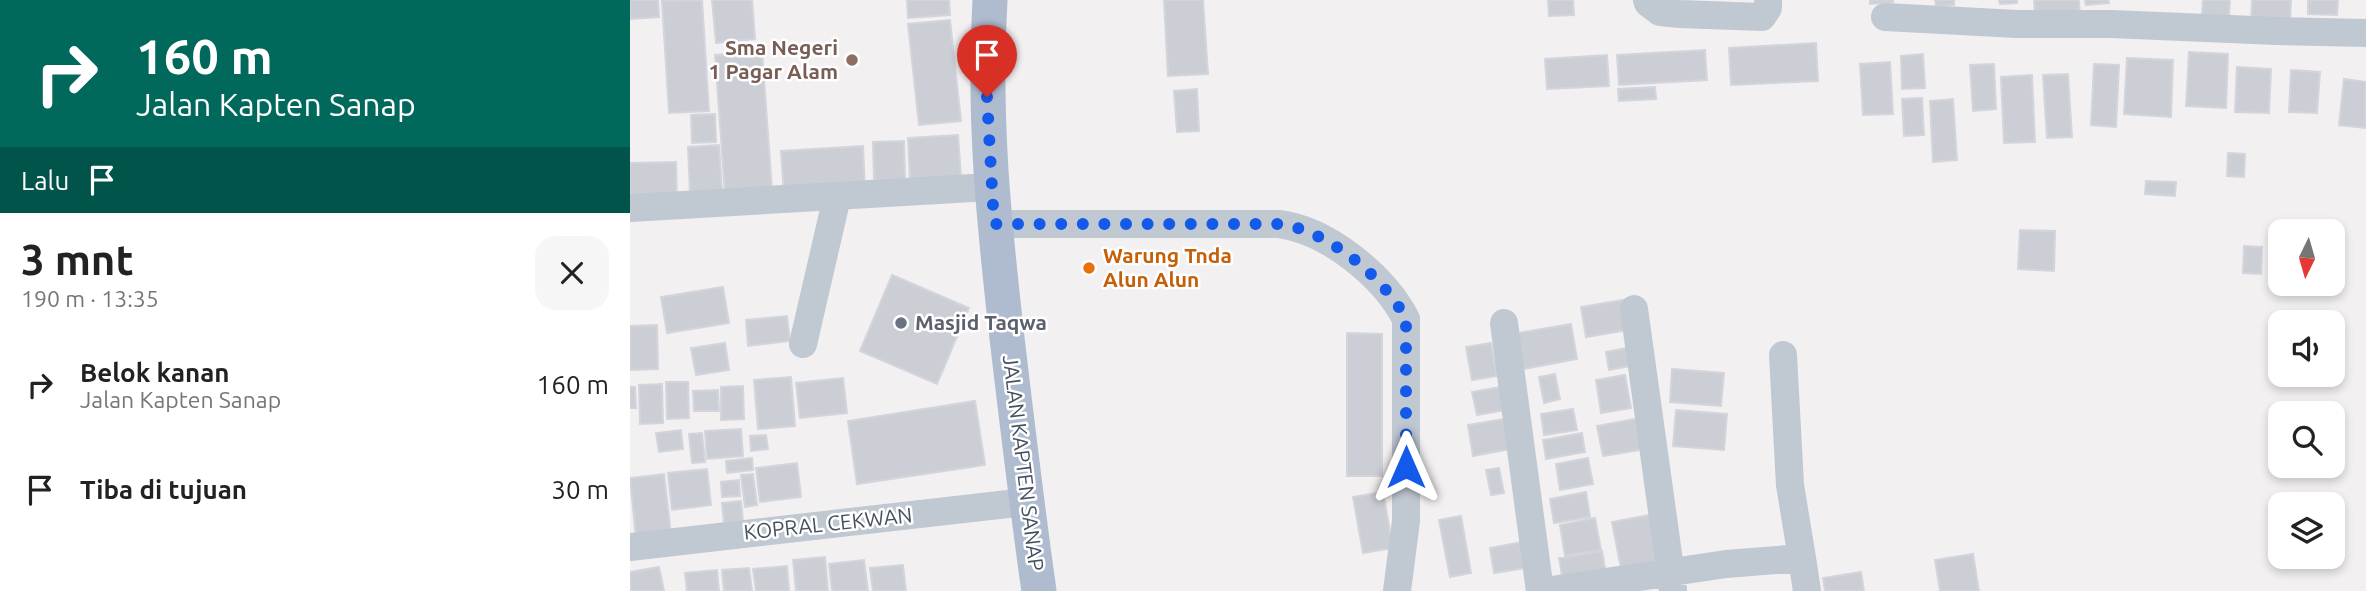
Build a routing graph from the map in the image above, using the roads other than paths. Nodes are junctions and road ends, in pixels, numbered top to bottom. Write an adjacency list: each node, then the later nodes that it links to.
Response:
1 (990, 0): 7 (main road, JALAN KAPTEN SANAP)
2 (1647, 0): 3 (street)
3 (1768, 0)
4 (2111, 12): 5 (street); 6 (street)
5 (1885, 18)
6 (2366, 33)
7 (990, 187): 8 (street); 10 (main road, JALAN KAPTEN SANAP)
8 (837, 197): 9 (street); 13 (street)
9 (630, 208)
10 (994, 224): 15 (main road, JALAN KAPTEN SANAP); 20 (street)
11 (1634, 309): 18 (street)
12 (1504, 324): 21 (street)
13 (803, 344)
14 (1783, 355): 17 (street)
15 (1026, 502): 16 (street, KOPRAL CEKWAN); 19 (main road, JALAN KAPTEN SANAP)
16 (630, 547)
17 (1801, 558): 18 (street); 22 (street)
18 (1672, 581): 21 (street)
19 (1040, 591)
20 (1397, 591)
21 (1543, 591)
22 (1807, 591)

